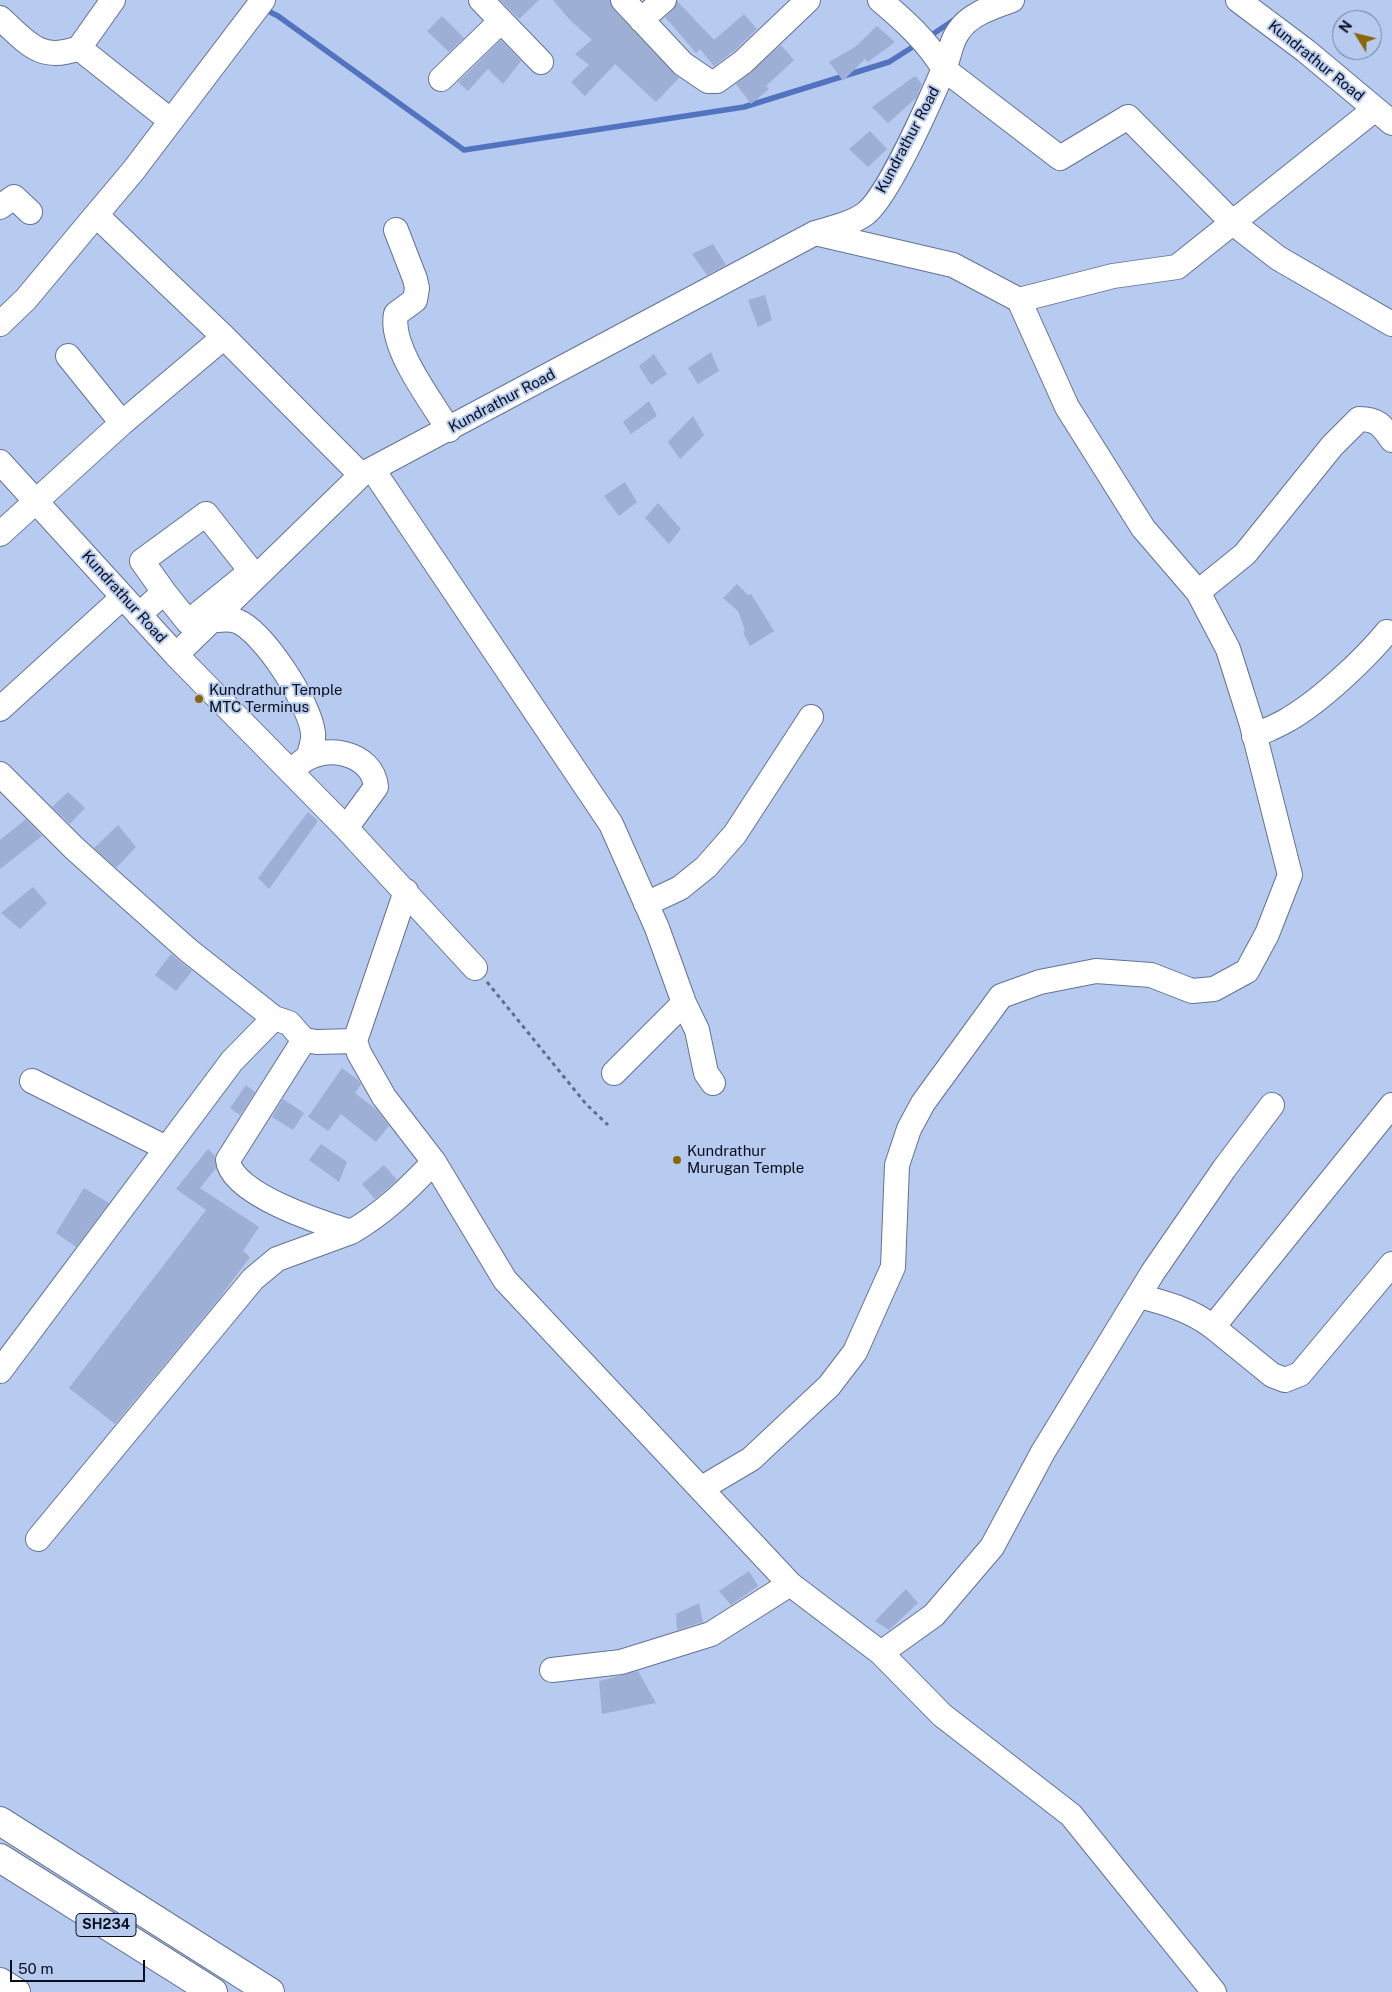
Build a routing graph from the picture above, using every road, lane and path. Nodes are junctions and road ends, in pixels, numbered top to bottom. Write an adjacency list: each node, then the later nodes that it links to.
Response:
1 (113, 0): 13 (street)
2 (481, 0): 12 (street)
3 (623, 0): 11 (street)
4 (664, 0): 11 (street)
5 (880, 0): 14 (street)
6 (1012, 0): 14 (street, Kundrathur Road)
7 (1238, 0): 17 (street, Kundrathur Road)
8 (798, 3): 11 (street)
9 (259, 6): 18 (street)
10 (0, 18): 13 (street)
11 (641, 20)
12 (501, 21): 15 (street); 16 (street)
13 (78, 48): 18 (street)
14 (939, 60): 22 (street); 24 (street, Kundrathur Road)
15 (541, 62)
16 (441, 79)
17 (1384, 116): 22 (street)
18 (171, 121): 21 (street)
19 (0, 207): 20 (street)
20 (30, 212)
21 (96, 215): 26 (street); 28 (street)
22 (1233, 223): 25 (street); 27 (street)
23 (396, 230): 32 (street)
24 (815, 233): 25 (street); 32 (street, Kundrathur Road)
25 (1019, 300): 38 (street)
26 (0, 324)
27 (1392, 324)
28 (224, 337): 30 (street); 34 (street)
29 (68, 356): 30 (street)
30 (122, 423): 35 (street)
31 (1390, 429): 38 (street)
32 (449, 430): 34 (street, Kundrathur Road)
33 (0, 462): 35 (street, Kundrathur Road)
34 (367, 473): 41 (street, Kundrathur Road); 52 (street)
35 (36, 500): 36 (street); 39 (street, Kundrathur Road)
36 (0, 534)
37 (164, 592): 37 (street); 40 (street)
38 (1198, 592): 46 (street)
39 (123, 597): 40 (street, Kundrathur Road); 44 (street)
40 (139, 614): 43 (street, Kundrathur Road)
41 (210, 621): 43 (street, Kundrathur Road); 47 (street)
42 (1387, 632): 46 (street)
43 (176, 655): 48 (street)
44 (0, 709)
45 (811, 716): 52 (street)
46 (1254, 736): 71 (street)
47 (309, 755): 48 (street); 50 (street)
48 (290, 772): 50 (street)
49 (0, 774): 55 (street)
50 (346, 828): 51 (street)
51 (406, 891): 53 (street); 57 (street)
52 (646, 904): 54 (street)
53 (475, 968): 63 (path)
54 (684, 1003): 58 (street); 60 (street)
55 (274, 1018): 56 (street); 64 (street)
56 (304, 1040): 57 (street); 66 (street)
57 (355, 1041): 65 (street)
58 (614, 1072)
59 (32, 1081): 64 (street)
60 (713, 1083)
61 (1272, 1105): 68 (street)
62 (1388, 1117): 69 (street)
63 (608, 1125)
64 (166, 1148): 70 (street)
65 (434, 1162): 66 (street); 71 (street)
66 (351, 1232): 72 (street)
67 (1392, 1264): 69 (street)
68 (1139, 1296): 69 (street); 74 (street)
69 (1213, 1327)
70 (0, 1371)
71 (702, 1488): 73 (street)
72 (38, 1539)
73 (790, 1584): 74 (street); 75 (street)
74 (881, 1653): 82 (street)
75 (552, 1670)
76 (0, 1821): 81 (main road)
77 (0, 1858): 80 (main road, SH234)
78 (0, 1982): 79 (main road)
79 (16, 1992)
80 (213, 1992)
81 (270, 1992)
82 (1214, 1992)

